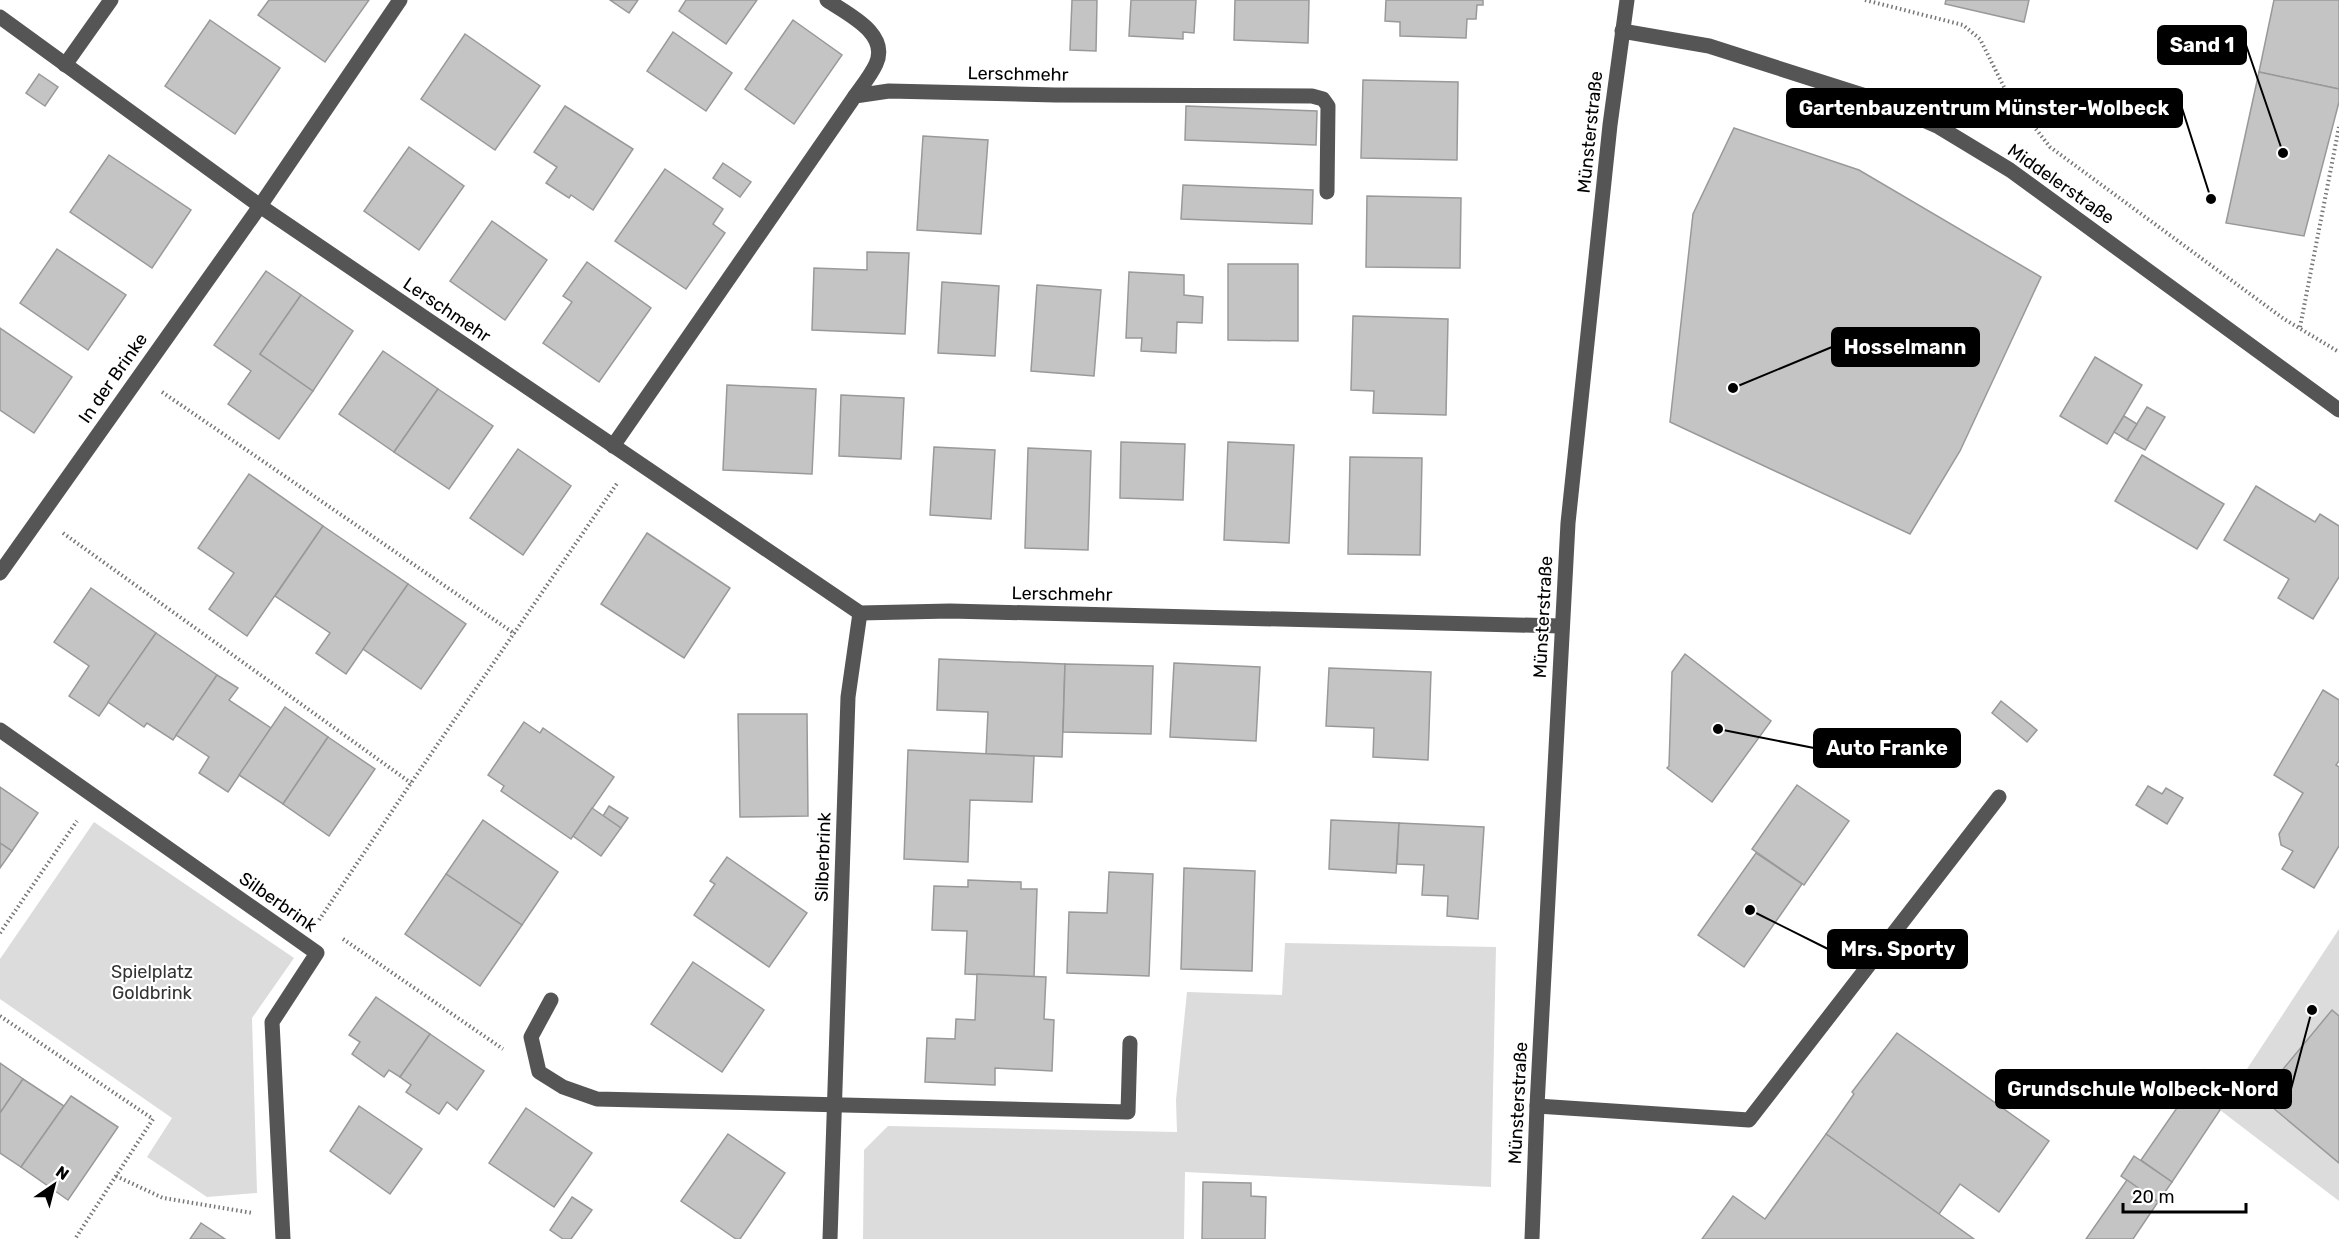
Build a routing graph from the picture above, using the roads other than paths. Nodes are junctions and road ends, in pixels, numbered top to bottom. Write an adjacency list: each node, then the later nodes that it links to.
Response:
1 (111, 0): 7 (street)
2 (400, 0): 10 (street)
3 (827, 0): 8 (street)
4 (1627, 0): 6 (street, Münsterstraße)
5 (0, 17): 7 (street, Lerschmehr)
6 (1622, 31): 11 (street, Middelerstraße); 15 (street, Münsterstraße)
7 (65, 65): 10 (street, Lerschmehr)
8 (855, 96): 9 (street, Lerschmehr); 12 (street)
9 (1327, 192)
10 (260, 206): 12 (street, Lerschmehr); 13 (street, In der Brinke)
11 (2339, 410)
12 (613, 446): 14 (street, Lerschmehr)
13 (0, 573)
14 (860, 613): 15 (street, Lerschmehr); 20 (street, Silberbrink)
15 (1561, 626): 21 (street, Münsterstraße)
16 (0, 730): 22 (street, Silberbrink)
17 (2000, 796): 21 (street)
18 (551, 1000): 20 (street)
19 (1130, 1043): 20 (street)
20 (833, 1104): 23 (street, Silberbrink)
21 (1537, 1106): 24 (street, Münsterstraße)
22 (283, 1239)
23 (830, 1239)
24 (1532, 1239)

